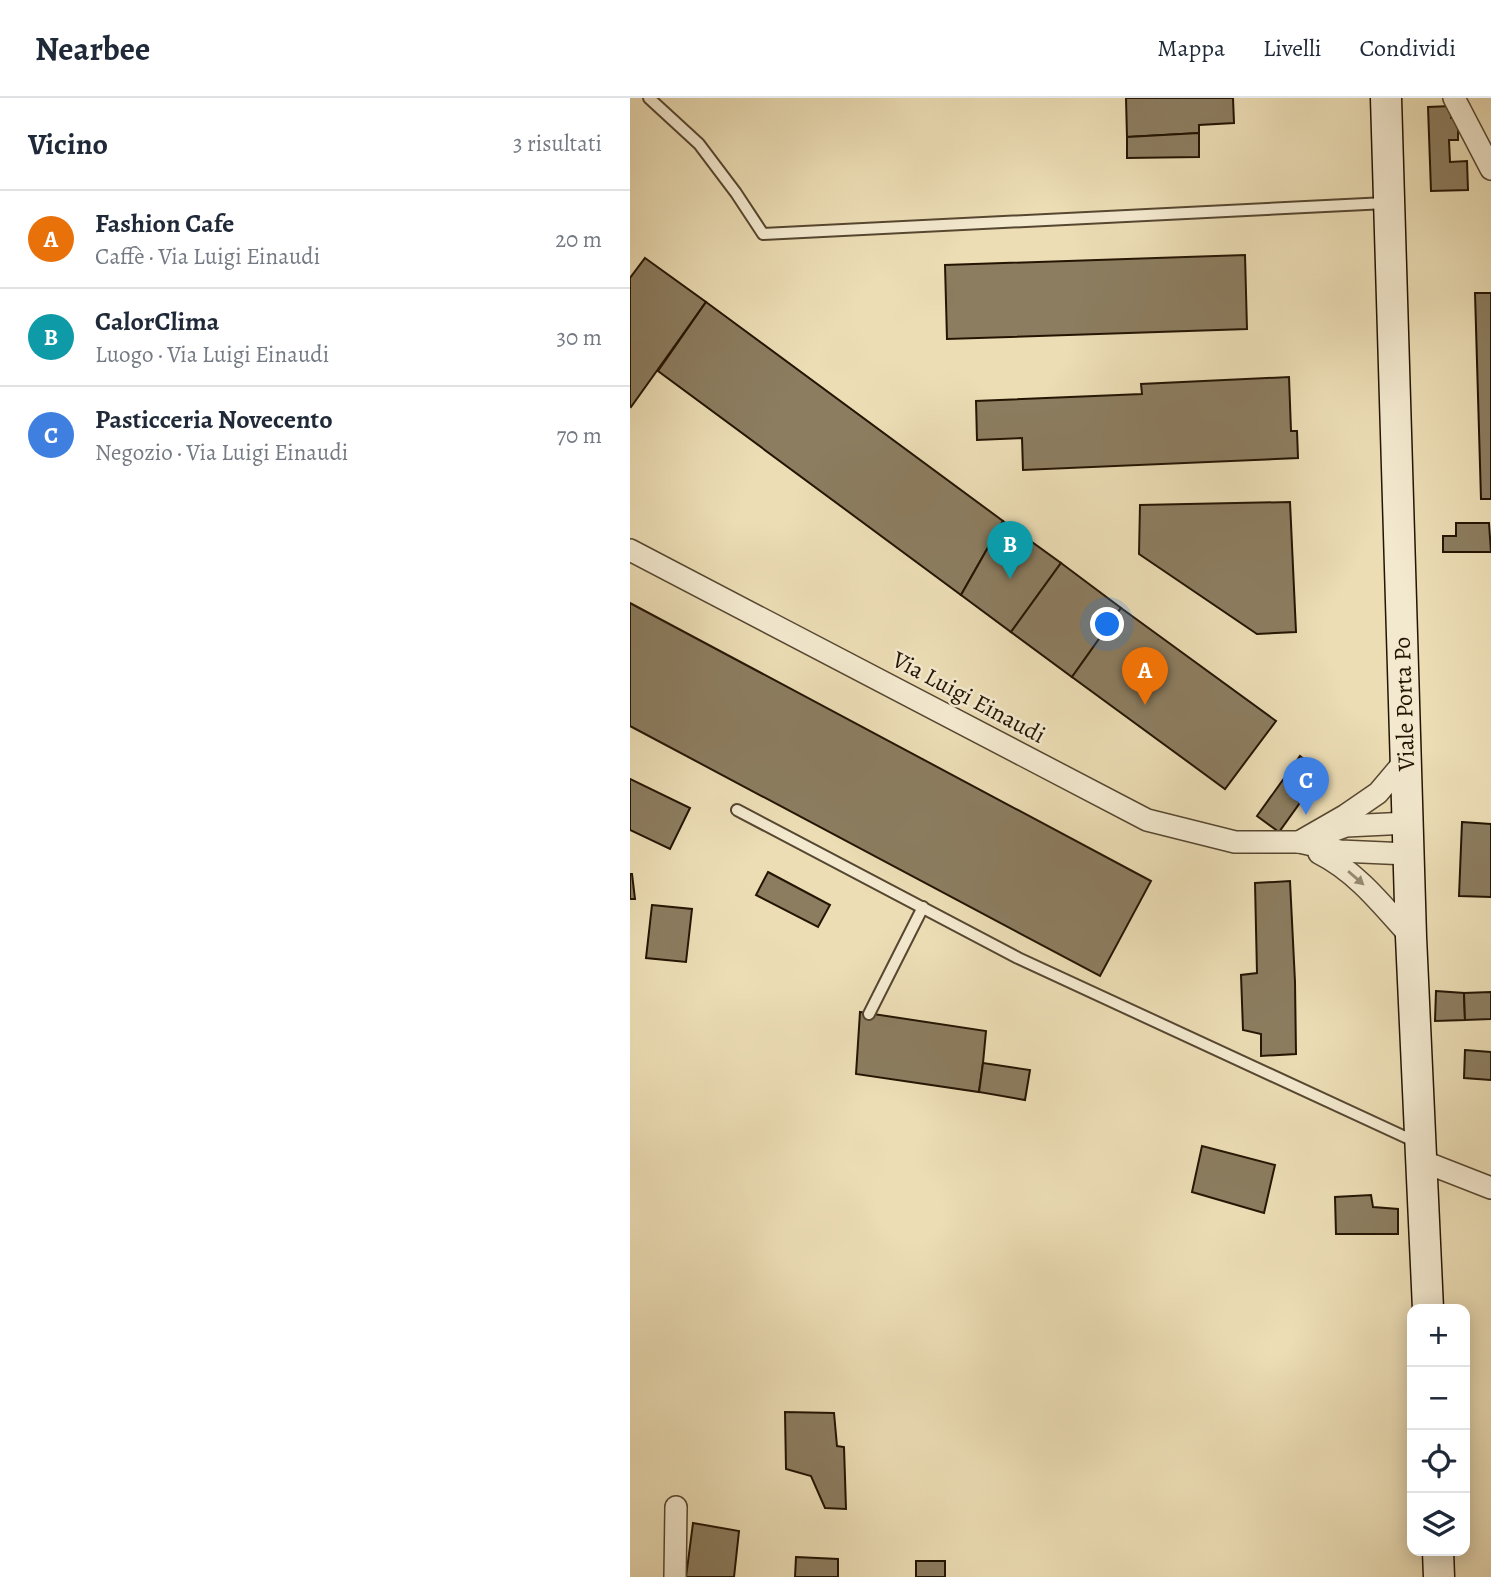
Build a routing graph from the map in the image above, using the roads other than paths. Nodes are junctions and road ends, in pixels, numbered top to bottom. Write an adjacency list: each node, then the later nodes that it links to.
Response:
1 (649, 98): 5 (lane)
2 (1386, 98): 5 (main road, Viale Porta Po)
3 (1454, 98): 4 (street)
4 (1491, 169)
5 (1389, 203): 7 (main road, Viale Porta Po)
6 (630, 550): 10 (street, Via Luigi Einaudi)
7 (1405, 761): 9 (main road, Viale Porta Po); 10 (street, Via Luigi Einaudi)
8 (737, 810): 12 (lane)
9 (1408, 823): 10 (street, Via Luigi Einaudi); 11 (main road, Viale Porta Po)
10 (1299, 842): 11 (street, Via Luigi Einaudi); 13 (street, Via Luigi Einaudi, one-way to 13)
11 (1408, 855): 13 (main road, Viale Porta Po)
12 (923, 907): 14 (lane); 15 (lane)
13 (1411, 937): 15 (main road, Viale Porta Po)
14 (869, 1014)
15 (1422, 1153): 16 (street); 17 (main road, Viale Porta Po)
16 (1491, 1188)
17 (1428, 1304)
18 (676, 1507): 20 (street)
19 (1438, 1556): 21 (main road)
20 (675, 1577)
21 (1439, 1577)

